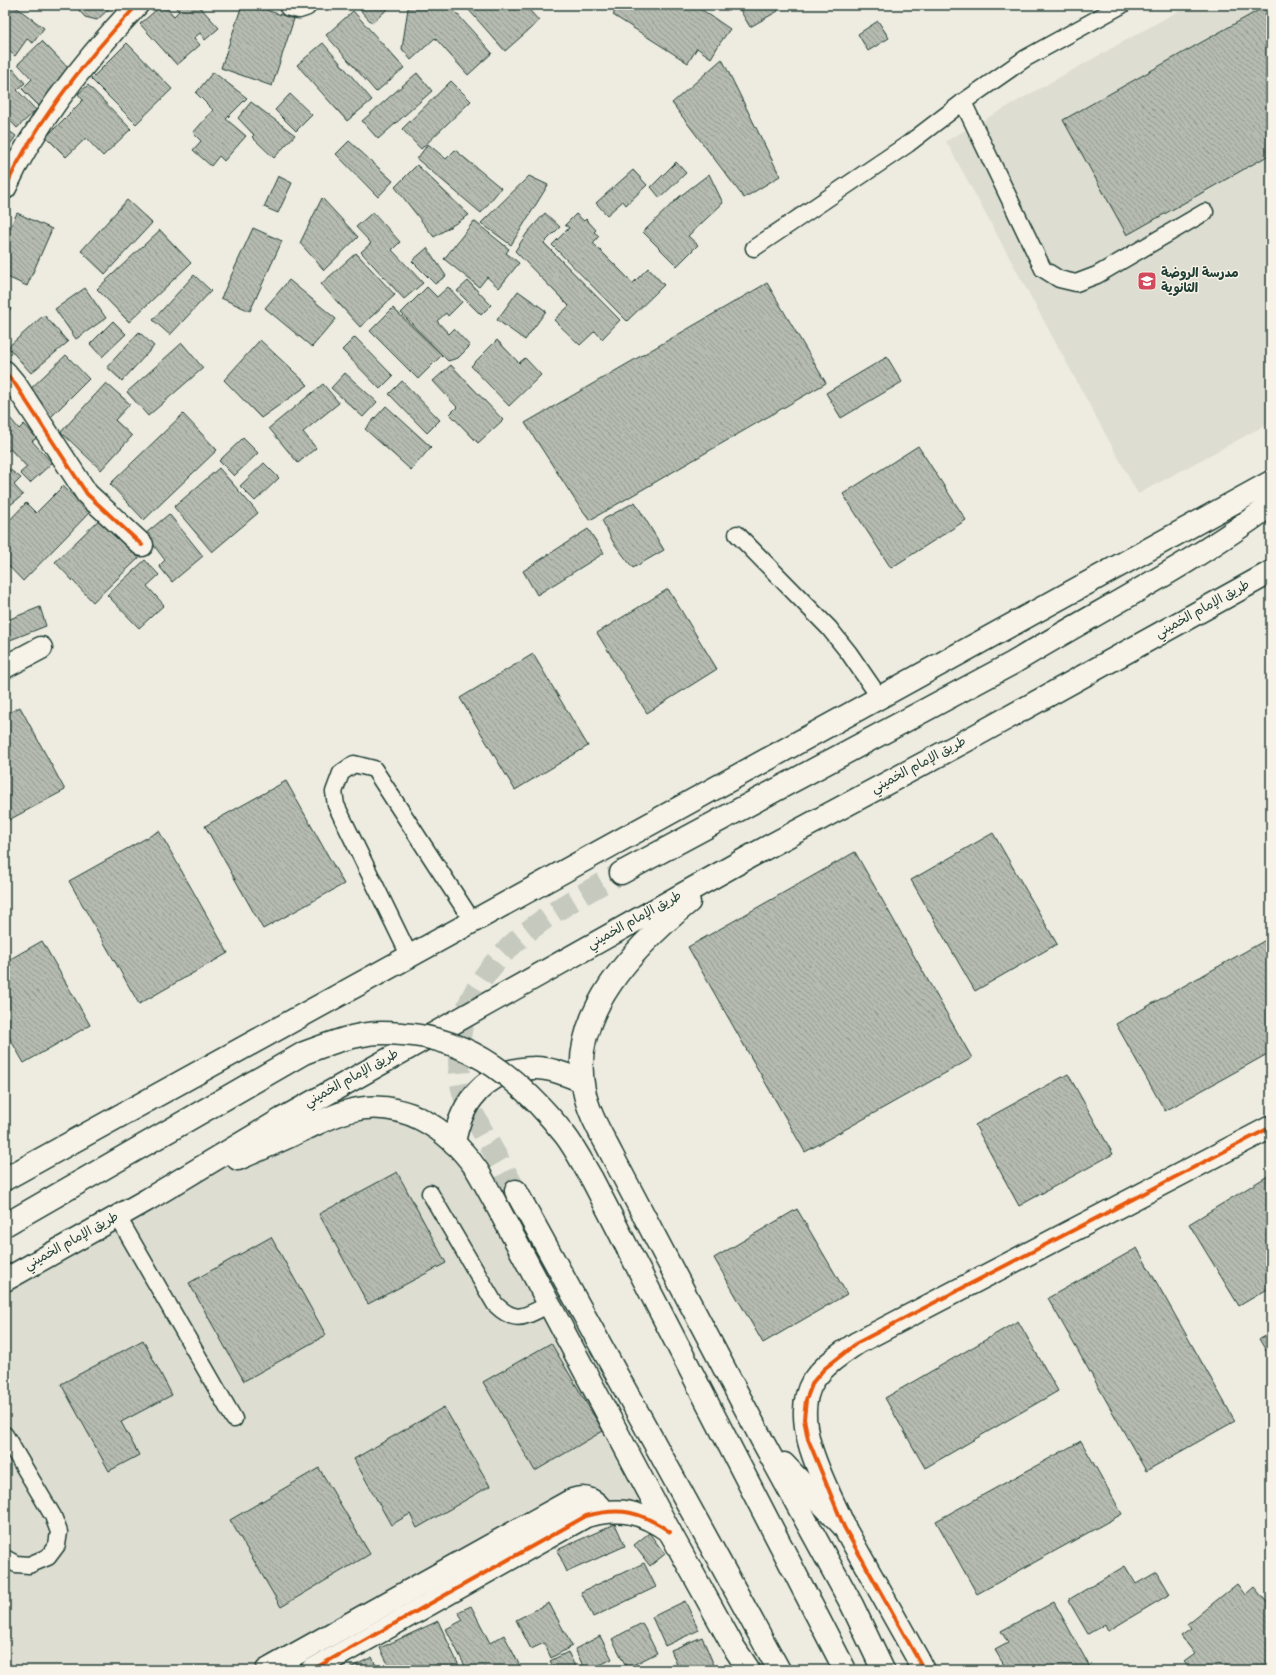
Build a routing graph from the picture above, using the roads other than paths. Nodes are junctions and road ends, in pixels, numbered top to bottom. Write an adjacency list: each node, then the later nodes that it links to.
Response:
1 (137, 5): 6 (main road)
2 (290, 5): 3 (main road)
3 (305, 5)
4 (1122, 5): 5 (lane)
5 (963, 102): 7 (lane); 8 (lane)
6 (5, 188)
7 (1205, 212)
8 (754, 248)
9 (5, 372): 13 (main road)
10 (1271, 482): 17 (main road)
11 (1271, 505): 19 (main road)
12 (736, 534): 17 (lane)
13 (142, 545)
14 (1271, 572): 18 (main road, طريق الإمام الخميني)
15 (41, 648): 16 (main road)
16 (5, 667)
17 (880, 698): 20 (main road)
18 (749, 857): 22 (main road); 28 (main road, طريق الإمام الخميني)
19 (621, 873)
20 (472, 922): 21 (main road); 21 (lane)
21 (410, 957): 25 (main road)
22 (582, 1081): 24 (main road); 35 (main road)
23 (1271, 1127): 36 (main road)
24 (454, 1142): 28 (main road); 32 (main road)
25 (5, 1179)
26 (516, 1191): 43 (main road)
27 (430, 1193): 32 (lane)
28 (147, 1200): 29 (main road, طريق الإمام الخميني)
29 (118, 1217): 31 (main road, طريق الإمام الخميني); 33 (lane)
30 (5, 1225): 44 (main road, bridge)
31 (5, 1280)
32 (550, 1304): 37 (main road)
33 (234, 1419)
34 (5, 1435): 39 (lane)
35 (763, 1442): 36 (main road); 45 (main road)
36 (844, 1526): 46 (main road)
37 (670, 1532): 38 (main road); 42 (main road)
38 (511, 1546): 40 (main road); 41 (main road)
39 (5, 1558)
40 (267, 1670)
41 (312, 1670)
42 (748, 1670)
43 (779, 1670)
44 (845, 1670)
45 (883, 1670)
46 (924, 1670)

